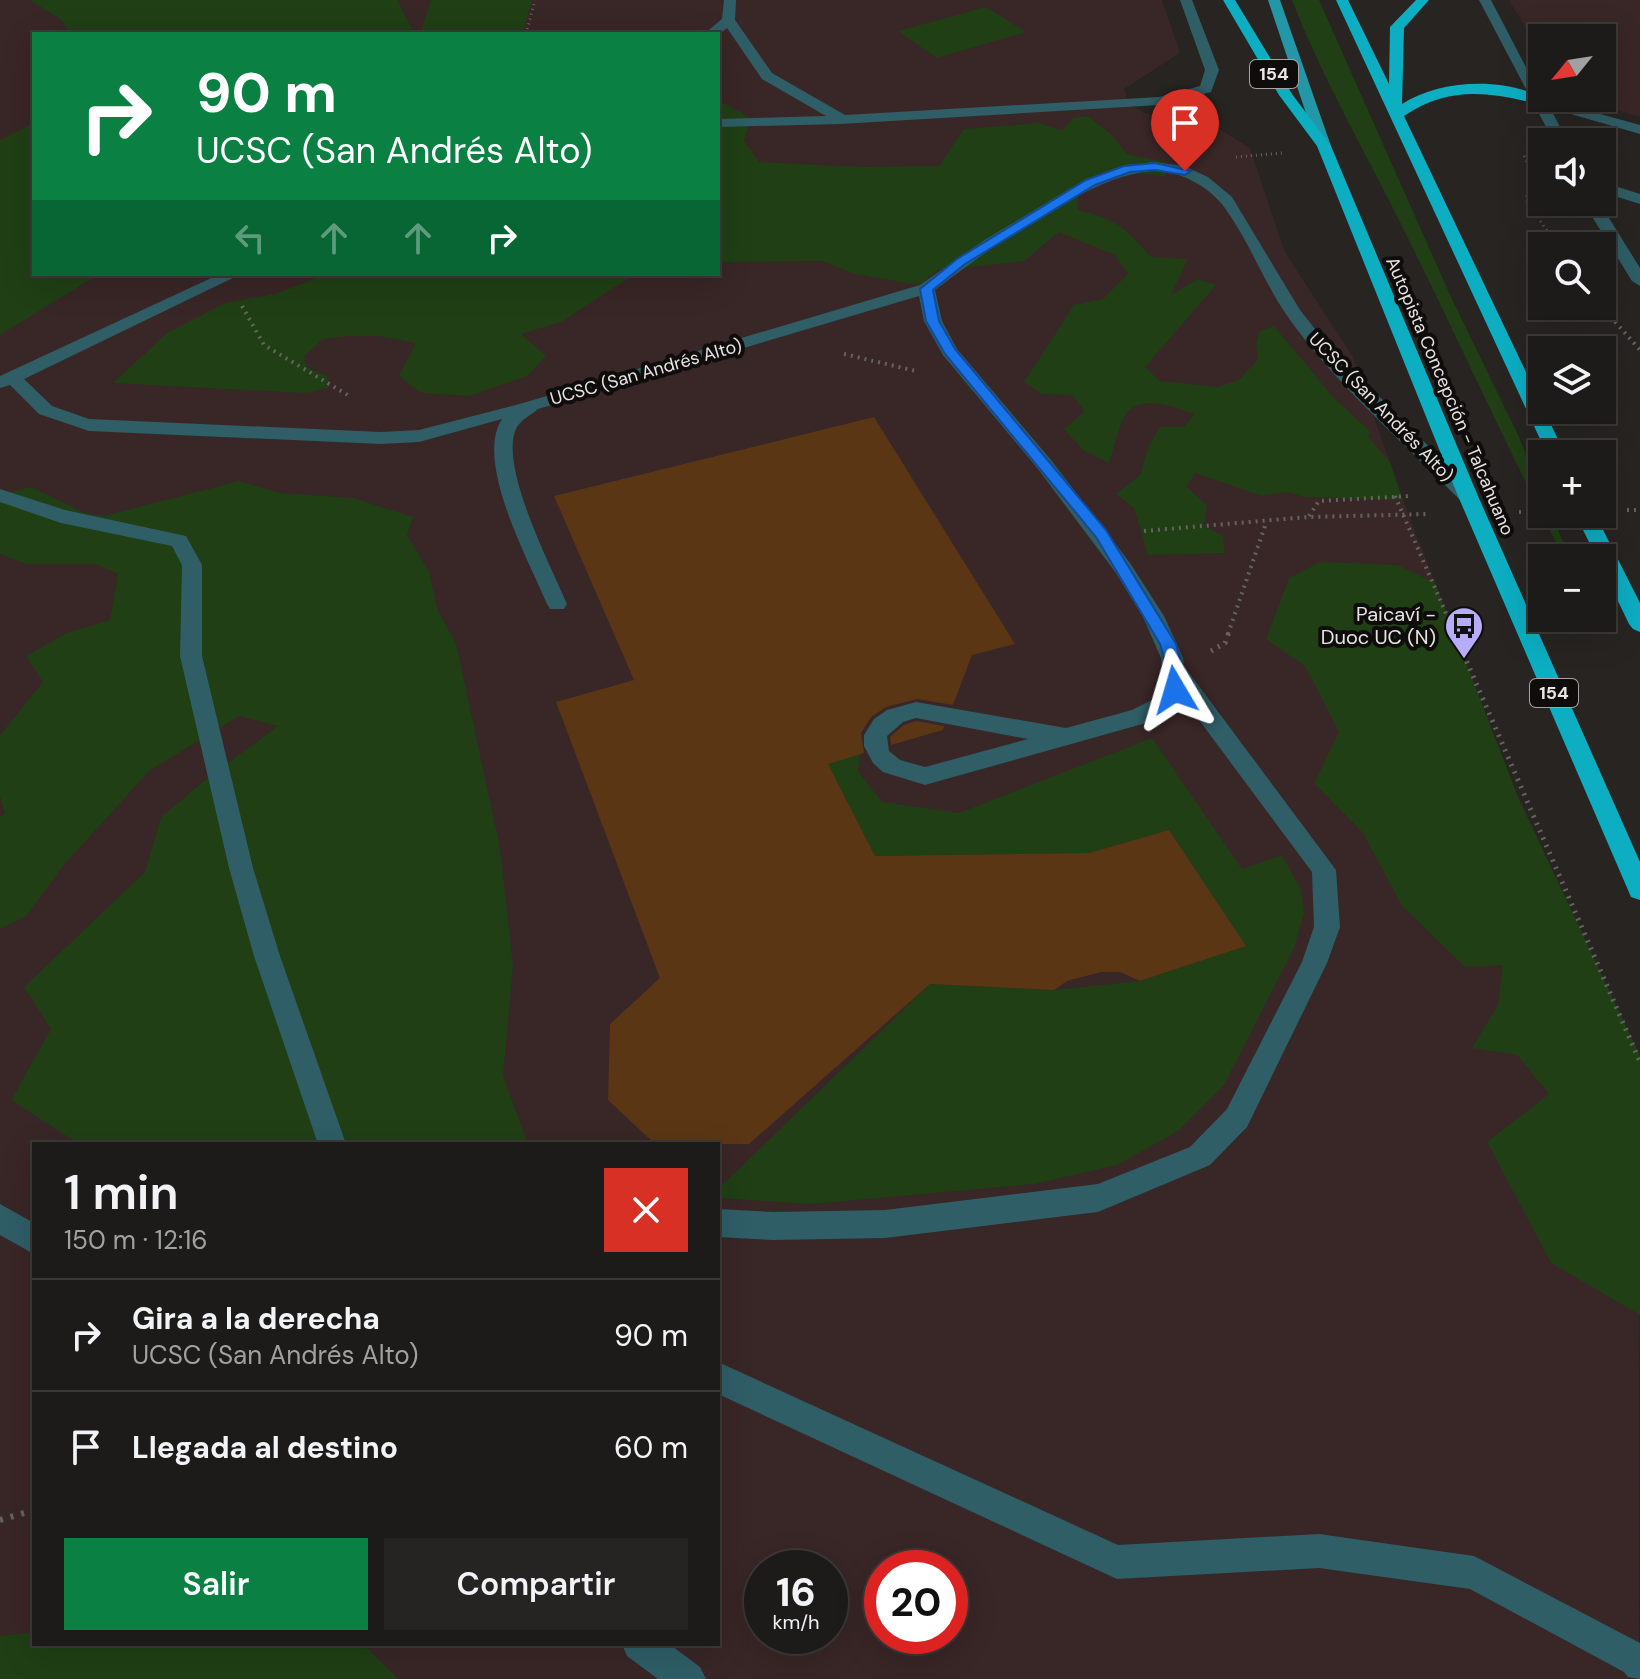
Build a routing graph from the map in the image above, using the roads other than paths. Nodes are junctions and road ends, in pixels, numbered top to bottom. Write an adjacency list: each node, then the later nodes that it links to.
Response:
1 (730, 0): 8 (street)
2 (1186, 0): 14 (street)
3 (1229, 0): 17 (highway, 154)
4 (1274, 0): 17 (main road, Autopista Concepción - Talcahuano)
5 (1342, 0): 13 (highway)
6 (1423, 0): 13 (highway)
7 (1485, 0): 10 (street)
8 (728, 20): 9 (street); 14 (street)
9 (713, 32)
10 (1528, 78)
11 (1528, 97): 13 (highway)
12 (1579, 112): 16 (street)
13 (1395, 116): 26 (highway)
14 (842, 119): 15 (street)
15 (720, 123)
16 (1640, 130)
17 (1324, 146): 28 (highway, Autopista Concepción - Talcahuano / 154)
18 (1616, 191): 19 (street)
19 (1640, 199)
20 (1600, 216): 22 (street)
21 (230, 276): 24 (street)
22 (1640, 281)
23 (926, 289): 25 (street, UCSC (San Andrés Alto)); 28 (street, UCSC (San Andrés Alto)); 32 (street)
24 (6, 380): 25 (street)
25 (532, 405): 30 (street, UCSC (San Andrés Alto))
26 (1549, 440)
27 (0, 495): 35 (street)
28 (1468, 496): 34 (highway, Autopista Concepción - Talcahuano / 154)
29 (1592, 528): 31 (highway)
30 (557, 604)
31 (1640, 624)
32 (1176, 672): 33 (street); 37 (street)
33 (1067, 737): 33 (street)
34 (1640, 890)
35 (331, 1142)
36 (0, 1218): 38 (street)
37 (720, 1223)
38 (32, 1239)
39 (720, 1379): 41 (street)
40 (642, 1646): 42 (street)
41 (1640, 1665)
42 (688, 1679)

